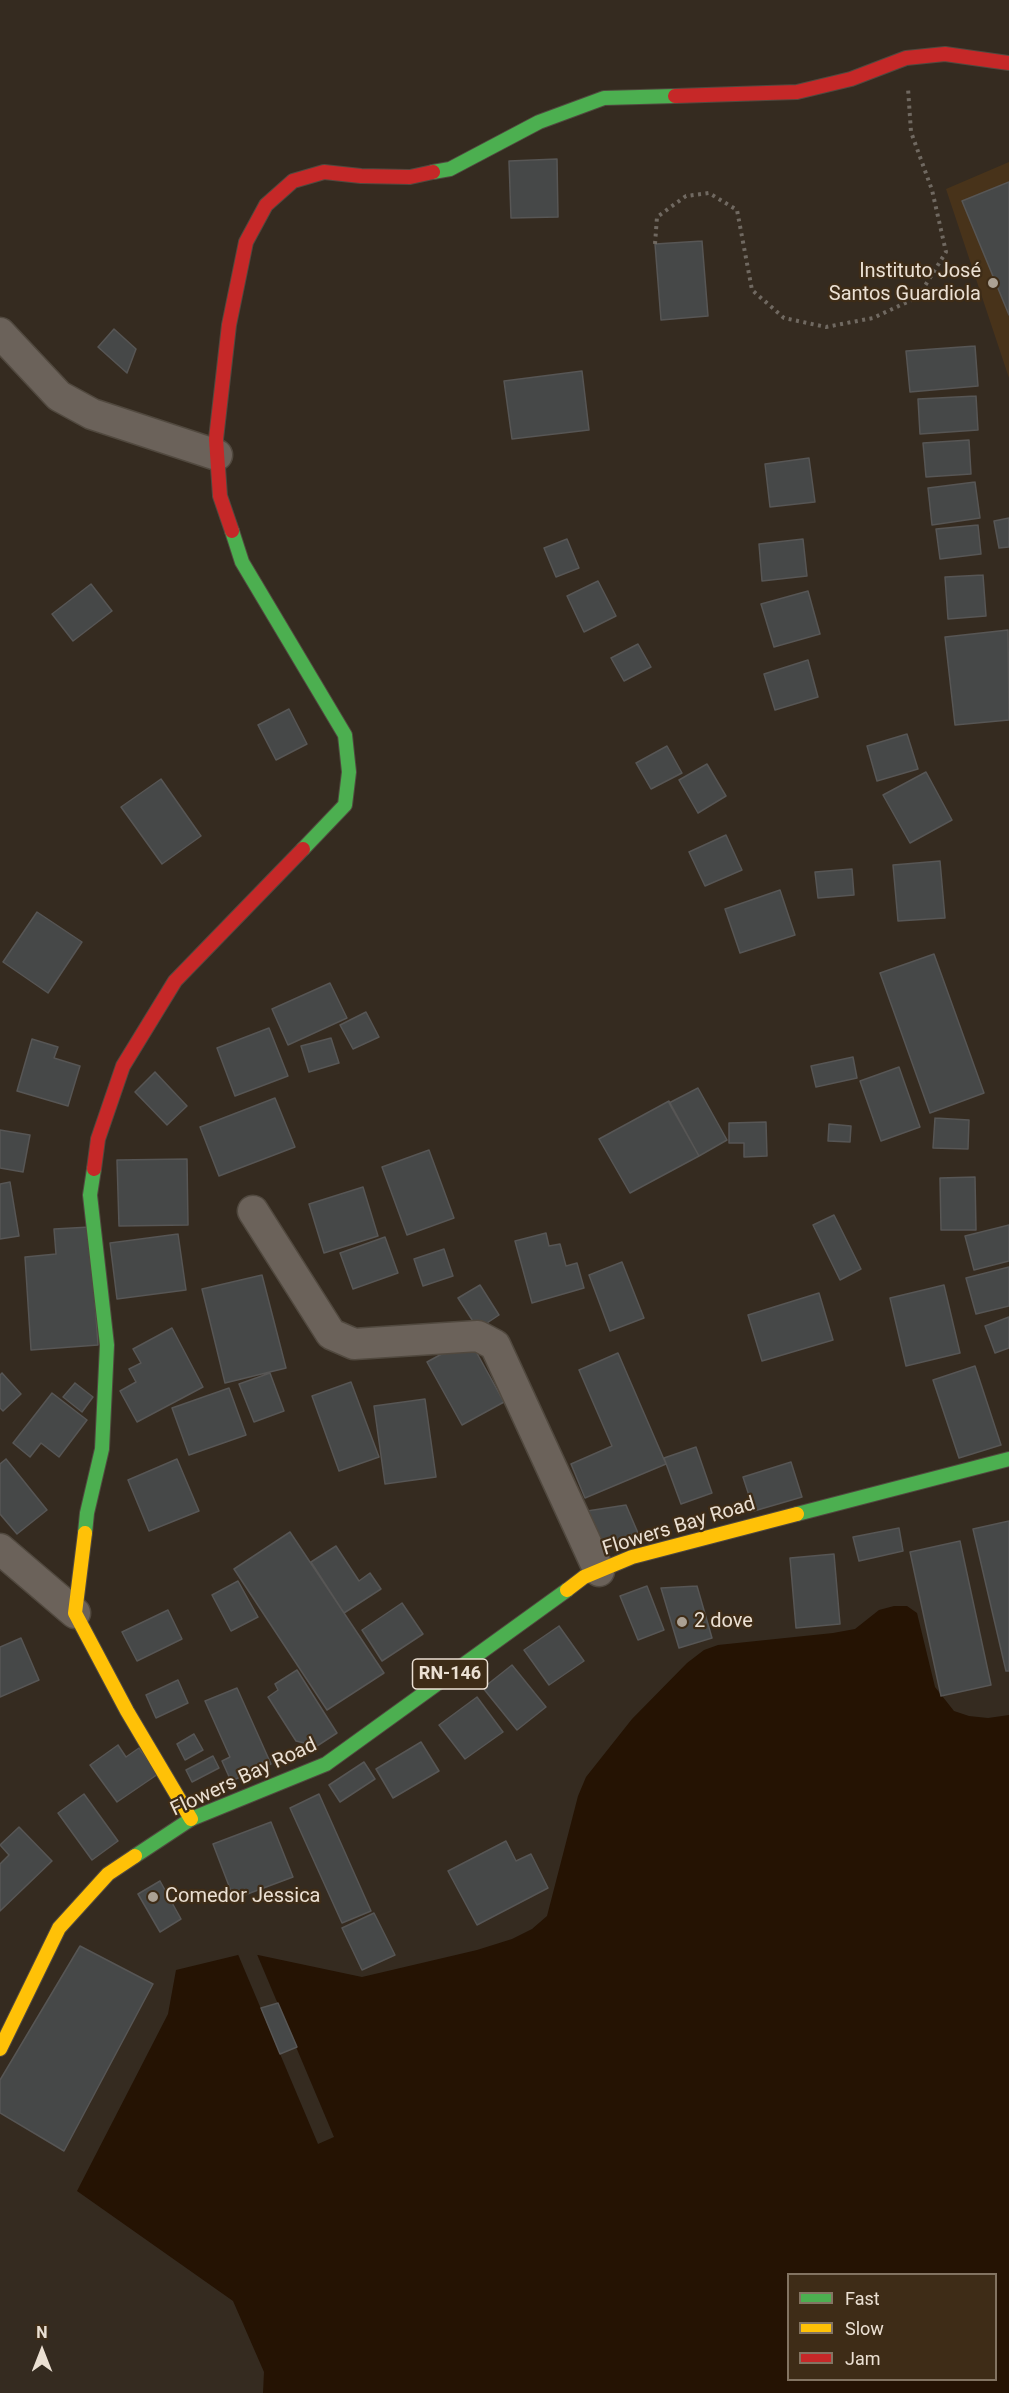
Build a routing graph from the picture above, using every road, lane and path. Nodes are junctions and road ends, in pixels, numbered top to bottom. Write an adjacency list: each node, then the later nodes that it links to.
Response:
1 (906, 58): 2 (street); 3 (path); 5 (street)
2 (1009, 63)
3 (655, 244)
4 (0, 333): 5 (street)
5 (217, 455): 10 (street)
6 (253, 1211): 9 (street)
7 (1009, 1459): 9 (street, Flowers Bay Road / RN-146)
8 (0, 1549): 10 (street)
9 (600, 1571): 11 (street, Flowers Bay Road / RN-146)
10 (75, 1613): 11 (street)
11 (191, 1819): 12 (street, Flowers Bay Road / RN-146)
12 (0, 2049)

